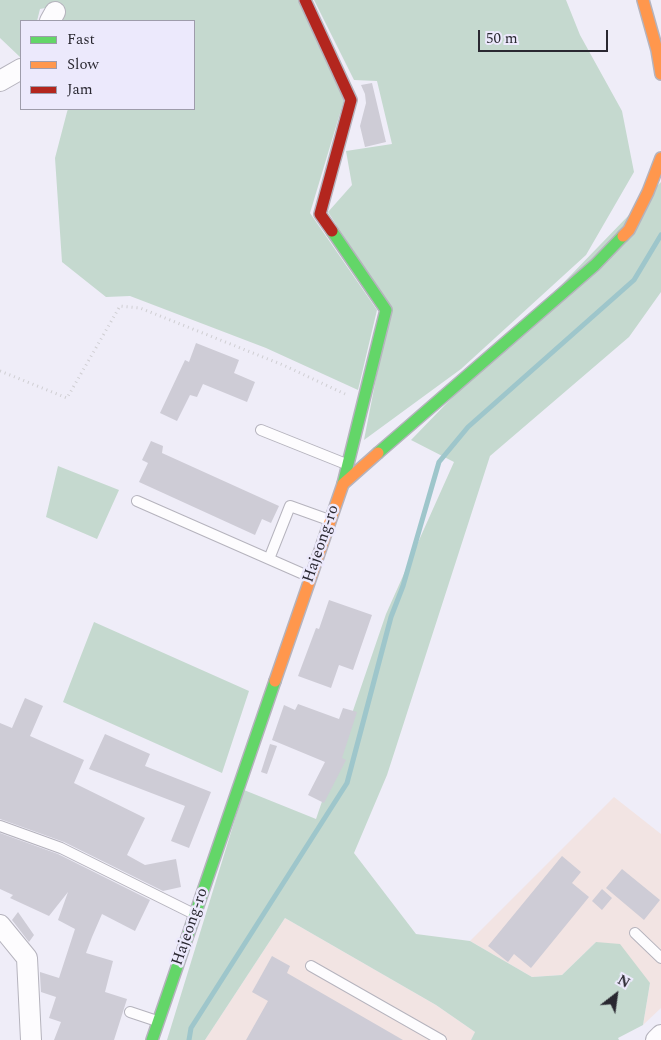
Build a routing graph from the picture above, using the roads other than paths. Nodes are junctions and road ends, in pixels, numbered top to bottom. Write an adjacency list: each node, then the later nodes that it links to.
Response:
1 (305, 0): 8 (street)
2 (643, 0): 4 (street)
3 (20, 70): 5 (street)
4 (661, 74)
5 (0, 81)
6 (661, 158): 9 (street, Hajeong-ro)
7 (261, 430): 8 (lane)
8 (347, 465): 9 (street)
9 (343, 484): 11 (street, Hajeong-ro)
10 (137, 500): 12 (lane)
11 (330, 521): 12 (lane); 13 (street, Hajeong-ro)
12 (269, 560): 13 (lane)
13 (311, 577): 15 (street, Hajeong-ro)
14 (0, 826): 15 (lane)
15 (195, 914): 21 (street, Hajeong-ro)
16 (0, 925): 23 (street)
17 (635, 933): 18 (lane)
18 (661, 958)
19 (311, 966): 25 (lane)
20 (130, 1012): 21 (lane)
21 (158, 1021): 24 (street, Hajeong-ro)
22 (661, 1035): 26 (street)
23 (31, 1040)
24 (152, 1040)
25 (441, 1040)
26 (656, 1040)

